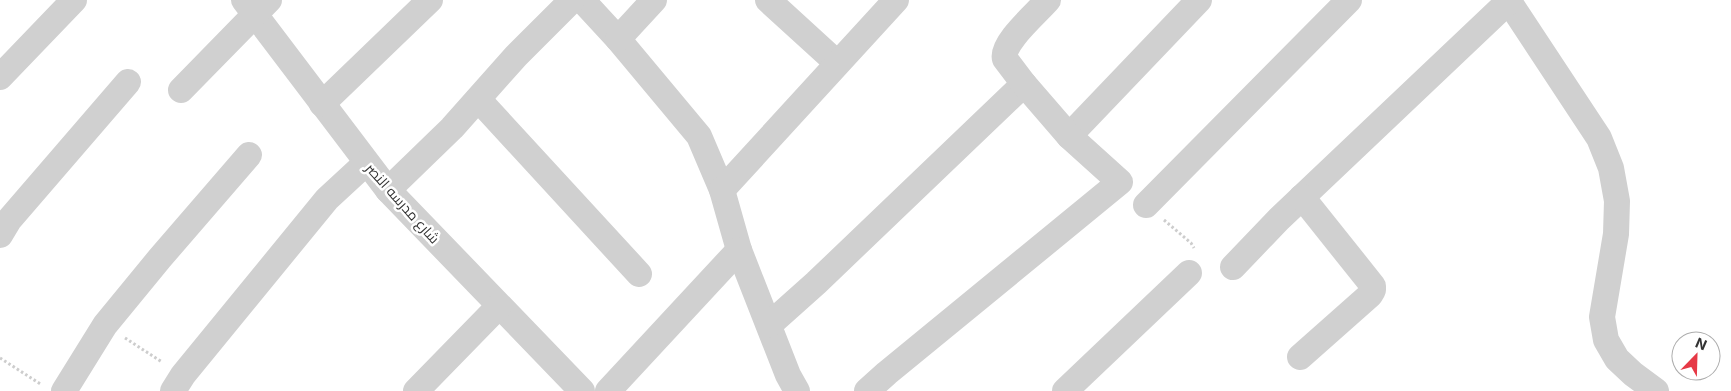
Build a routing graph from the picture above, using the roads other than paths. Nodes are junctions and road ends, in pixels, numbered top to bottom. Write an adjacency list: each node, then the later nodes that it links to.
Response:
1 (74, 0): 15 (street)
2 (430, 0): 20 (street)
3 (572, 0): 19 (street)
4 (582, 0): 13 (street)
5 (654, 0): 13 (street)
6 (768, 0): 14 (street)
7 (896, 0): 14 (street)
8 (1048, 0): 17 (street)
9 (1199, 0): 21 (street)
10 (1349, 0): 27 (street)
11 (1509, 0): 26 (street); 44 (street)
12 (256, 5): 18 (street); 20 (street, شارع مدرسه النصر)
13 (618, 39): 25 (street)
14 (837, 63): 25 (street)
15 (0, 77)
16 (128, 82): 28 (street)
17 (1024, 84): 21 (street); 34 (street)
18 (180, 90)
19 (478, 99): 24 (street); 32 (street)
20 (322, 104): 23 (street, شارع مدرسه النصر)
21 (1069, 136): 42 (street)
22 (249, 155): 38 (street)
23 (366, 163): 24 (street, شارع مدرسه النصر); 36 (street)
24 (388, 190): 33 (street, شارع مدرسه النصر)
25 (722, 190): 29 (street)
26 (1302, 198): 30 (street); 35 (street)
27 (1146, 205)
28 (0, 235)
29 (739, 250): 34 (street); 41 (street)
30 (1233, 267)
31 (1189, 273): 43 (street)
32 (640, 274)
33 (499, 306): 39 (street); 40 (street, شارع مدرسه النصر)
34 (769, 325): 37 (street)
35 (1300, 356)
36 (178, 383)
37 (786, 386)
38 (54, 389)
39 (416, 391)
40 (582, 391)
41 (608, 391)
42 (867, 391)
43 (1065, 391)
44 (1656, 391)

